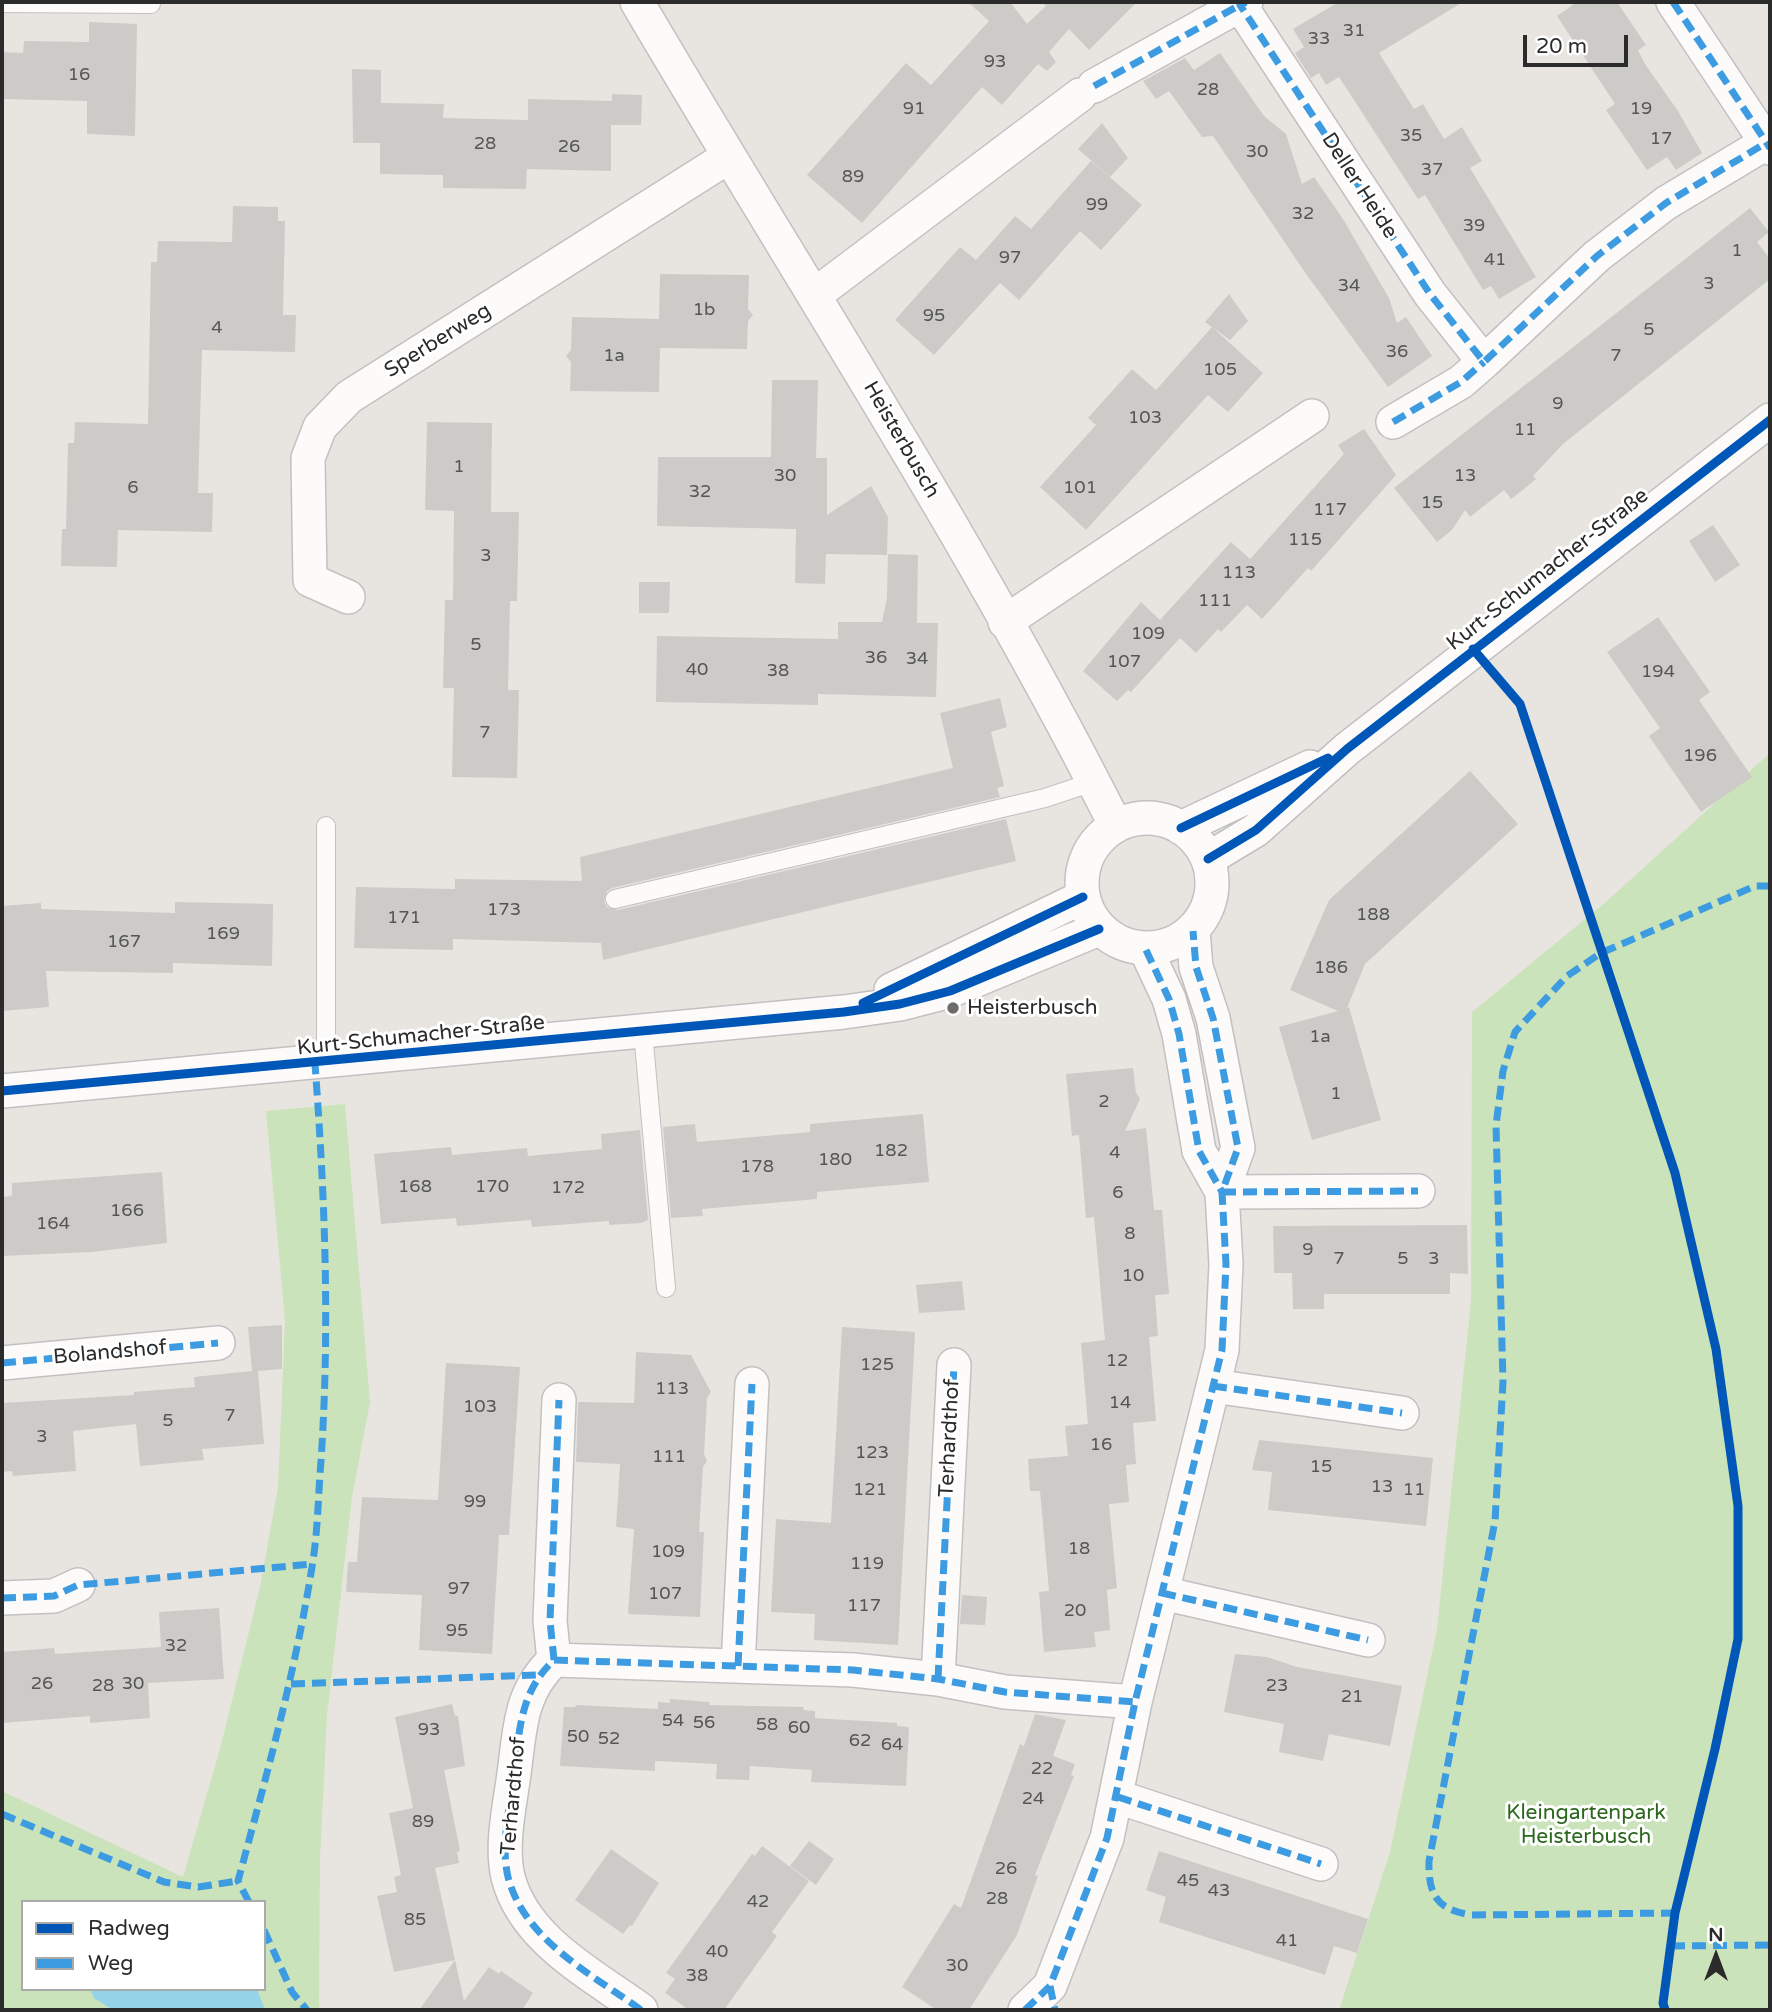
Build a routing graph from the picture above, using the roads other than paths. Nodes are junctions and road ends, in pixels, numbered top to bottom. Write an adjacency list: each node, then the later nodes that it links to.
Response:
1 (637, 2): 7 (street, Heisterbusch)
2 (1673, 2): 6 (street)
3 (2, 3): 5 (lane)
4 (1243, 3): 8 (street, Deller Heide); 9 (street, Deller Heide)
5 (151, 4)
6 (1768, 146): 9 (street)
7 (728, 157): 8 (street, Heisterbusch); 13 (street, Sperberweg)
8 (816, 294): 14 (street, Heisterbusch)
9 (1484, 362): 12 (street)
10 (1312, 416): 14 (street)
11 (1770, 420): 15 (street, Kurt-Schumacher-Straße)
12 (1393, 422)
13 (348, 597)
14 (1005, 622): 16 (street, Heisterbusch)
15 (1347, 749): 19 (street, Kurt-Schumacher-Straße); 20 (street, Kurt-Schumacher-Straße)
16 (1093, 782): 18 (street, Heisterbusch); 22 (lane)
17 (326, 825): 28 (lane)
18 (1116, 826): 19 (street); 21 (street)
19 (1181, 828): 20 (street)
20 (1208, 859): 24 (street)
21 (1083, 897): 23 (street); 26 (street, Kurt-Schumacher-Straße)
22 (615, 899)
23 (1099, 929): 25 (street); 26 (street, Kurt-Schumacher-Straße)
24 (1193, 931): 25 (street); 31 (street)
25 (1146, 950): 31 (street)
26 (844, 1012): 27 (street, Kurt-Schumacher-Straße)
27 (643, 1032): 28 (street, Kurt-Schumacher-Straße); 32 (lane)
28 (326, 1063): 29 (street, Kurt-Schumacher-Straße)
29 (2, 1091)
30 (1418, 1191): 31 (street)
31 (1222, 1192): 37 (street)
32 (666, 1288)
33 (218, 1343): 34 (street, Bolandshof)
34 (2, 1363)
35 (954, 1365): 46 (street, Terhardthof)
36 (752, 1384): 45 (street)
37 (1213, 1387): 39 (street); 41 (street)
38 (559, 1400): 44 (street)
39 (1402, 1413)
40 (78, 1585): 42 (street)
41 (1162, 1593): 43 (street); 47 (street)
42 (2, 1598)
43 (1368, 1640)
44 (554, 1660): 45 (street); 51 (street, Terhardthof)
45 (738, 1666): 46 (street)
46 (938, 1679): 47 (street)
47 (1135, 1702): 48 (street)
48 (1118, 1797): 49 (street); 50 (street)
49 (1321, 1864)
50 (1053, 1998): 52 (street)
51 (641, 2010)
52 (1024, 2010)

